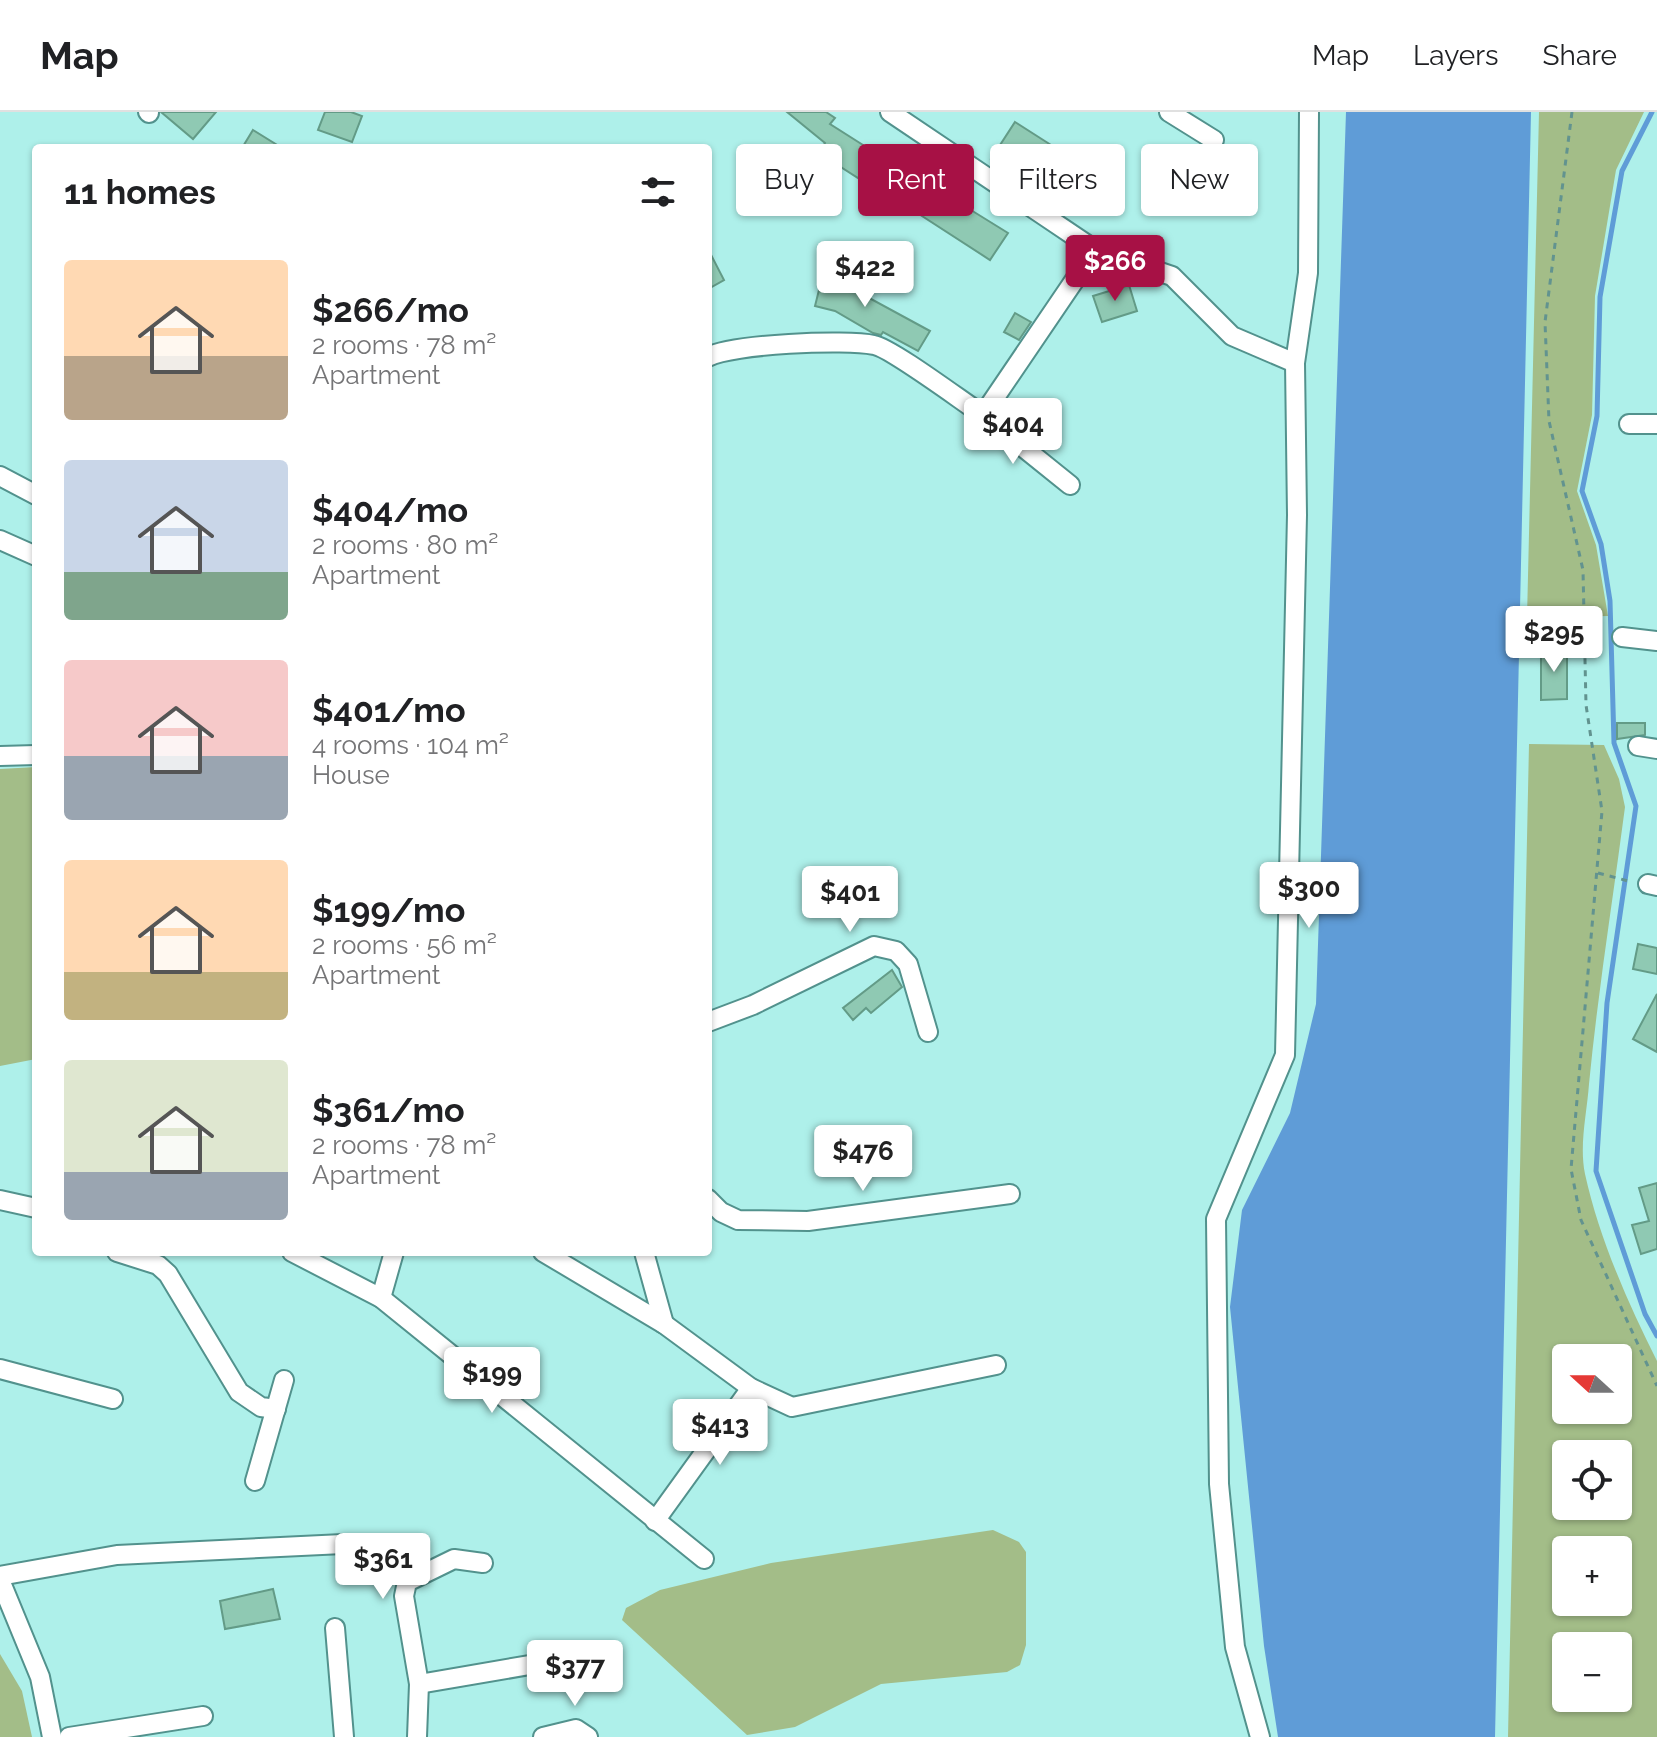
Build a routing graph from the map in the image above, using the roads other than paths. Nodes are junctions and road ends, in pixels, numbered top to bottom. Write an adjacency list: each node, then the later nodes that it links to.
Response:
1 (890, 112): 5 (street)
2 (1169, 112): 4 (street)
3 (1309, 112): 7 (street)
4 (1214, 140)
5 (1095, 250): 7 (street); 8 (street)
6 (712, 355): 8 (street)
7 (1295, 363): 57 (street)
8 (983, 415): 12 (street)
9 (1629, 424): 10 (street)
10 (1657, 424)
11 (0, 476): 13 (street)
12 (1070, 485)
13 (32, 493)
14 (0, 540): 15 (street)
15 (32, 554)
16 (1622, 637): 17 (street)
17 (1657, 641)
18 (1638, 746): 19 (street)
19 (1657, 749)
20 (32, 755): 21 (street)
21 (0, 756)
22 (712, 1020): 23 (street)
23 (928, 1032)
24 (1010, 1194): 26 (street)
25 (0, 1200): 27 (street)
26 (712, 1203)
27 (32, 1207)
28 (130, 1256): 40 (street)
29 (300, 1256): 33 (street)
30 (393, 1256): 33 (street)
31 (550, 1256): 34 (street)
32 (645, 1256): 34 (street)
33 (381, 1298): 42 (street)
34 (664, 1324): 38 (street)
35 (996, 1365): 38 (street)
36 (0, 1369): 39 (street)
37 (284, 1380): 40 (street)
38 (751, 1388): 42 (street)
39 (113, 1399)
40 (276, 1409): 41 (street)
41 (255, 1481)
42 (655, 1521): 44 (street)
43 (343, 1544): 46 (street)
44 (704, 1559)
45 (483, 1563): 49 (street)
46 (0, 1578): 51 (street)
47 (335, 1628): 53 (street)
48 (553, 1661): 49 (street)
49 (419, 1684): 54 (street)
50 (203, 1716): 52 (street)
51 (52, 1737)
52 (69, 1737)
53 (344, 1737)
54 (417, 1737)
55 (543, 1737): 56 (street)
56 (588, 1737)
57 (1260, 1737)

